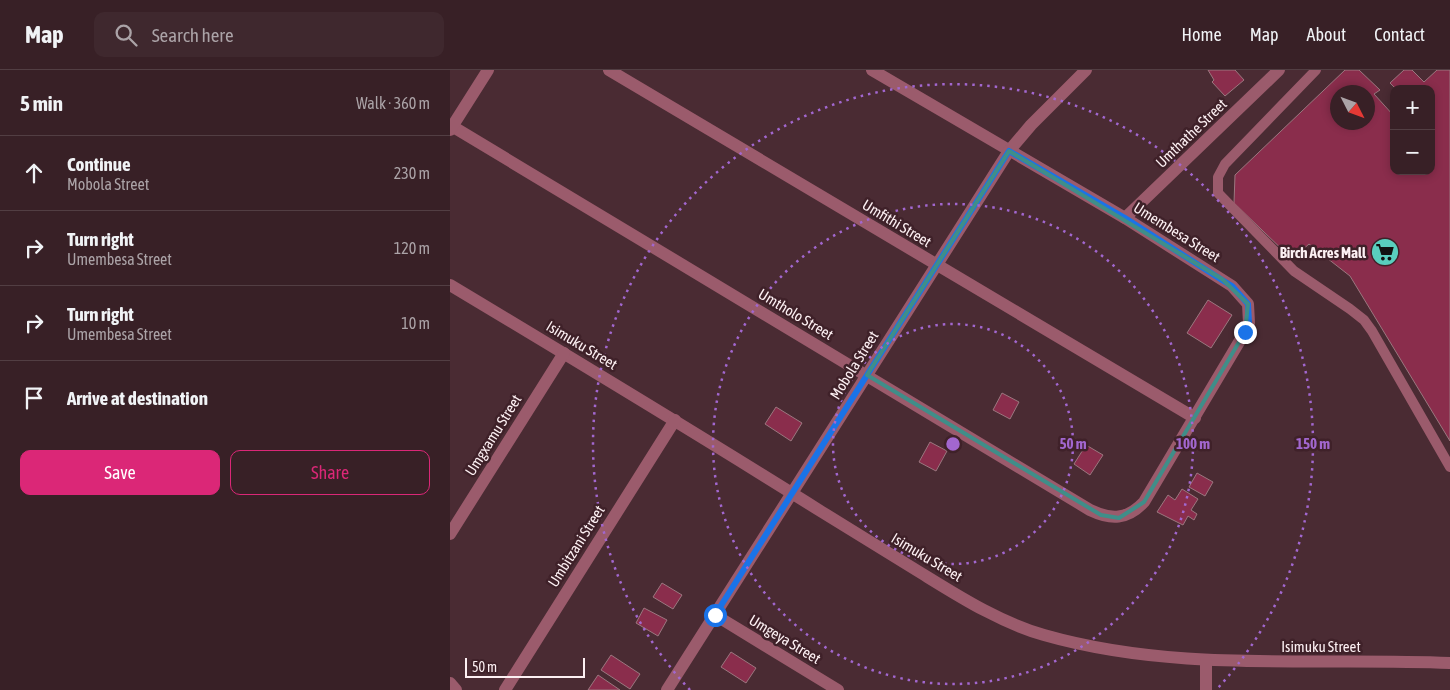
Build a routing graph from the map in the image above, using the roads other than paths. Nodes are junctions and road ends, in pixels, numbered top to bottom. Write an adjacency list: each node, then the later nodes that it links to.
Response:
1 (488, 70): 7 (street)
2 (609, 70): 10 (street, Umfithi Street)
3 (872, 70): 8 (street, Umembesa Street)
4 (1086, 70): 8 (street, Mobola Street)
5 (1279, 70): 9 (street, Umthathe Street)
6 (1316, 70): 16 (lane)
7 (451, 127): 13 (street, Umtholo Street)
8 (1009, 151): 9 (street, Umembesa Street); 10 (street, Mobola Street)
9 (1125, 218): 14 (street, Umembesa Street)
10 (937, 266): 13 (street, Mobola Street); 14 (street, Umfithi Street)
11 (450, 285): 12 (street, Isimuku Street)
12 (564, 353): 15 (street, Isimuku Street); 19 (street, Umgxamu Street)
13 (867, 375): 17 (street, Mobola Street); 18 (street, Umtholo Street)
14 (1195, 418): 18 (street, Umembesa Street)
15 (675, 420): 17 (street, Isimuku Street); 25 (street, Umbitzani Street)
16 (1450, 467)
17 (792, 494): 20 (street, Mobola Street); 21 (street, Isimuku Street)
18 (1129, 514)
19 (450, 534)
20 (715, 615): 26 (street, Mobola Street); 27 (street, Umgeya Street)
21 (1206, 661): 22 (street, Isimuku Street); 28 (street)
22 (1450, 663)
23 (450, 683): 24 (street)
24 (456, 690)
25 (505, 690)
26 (667, 690)
27 (838, 690)
28 (1206, 690)

